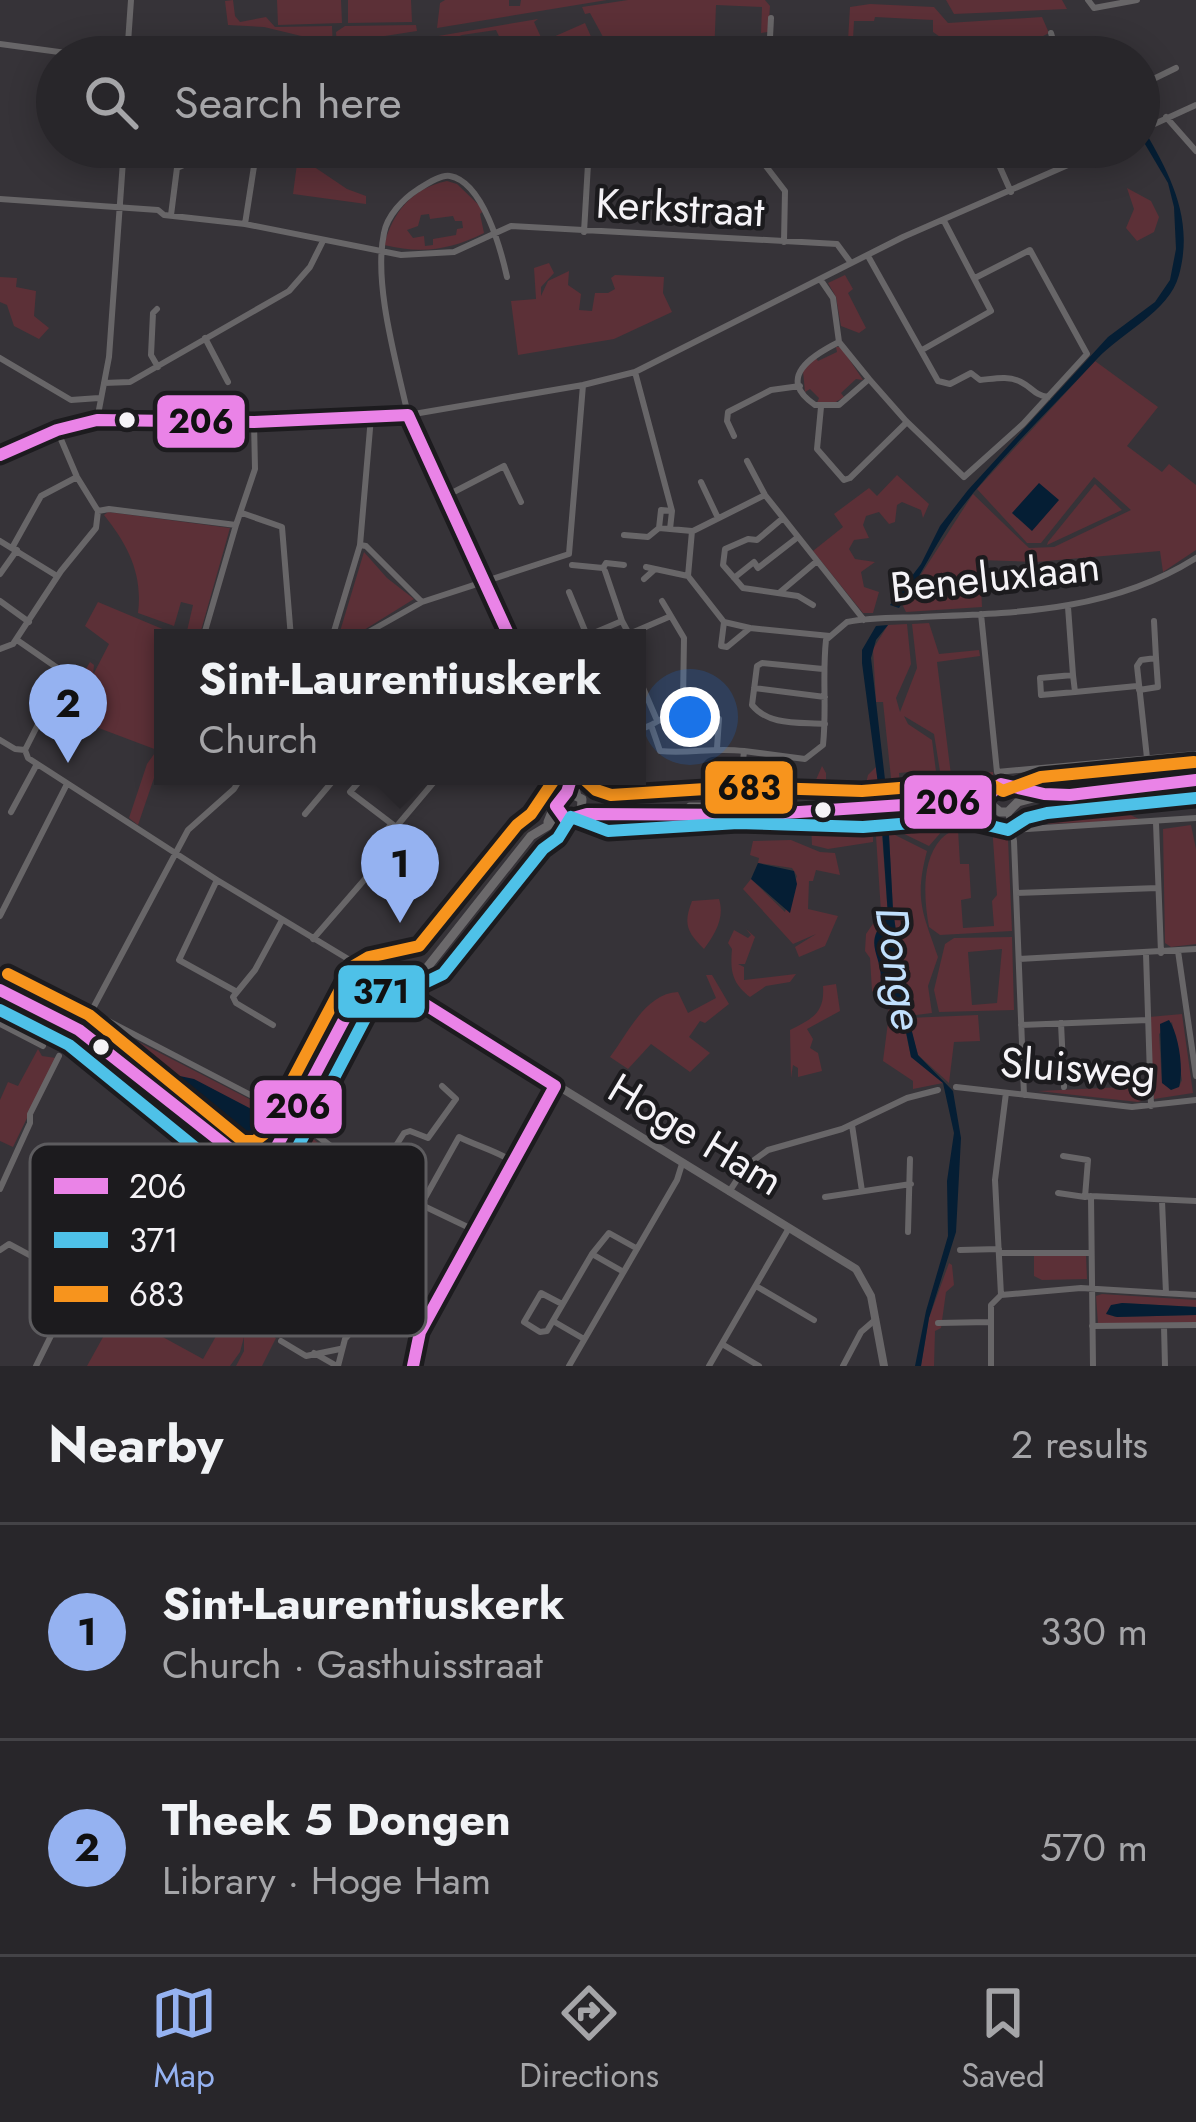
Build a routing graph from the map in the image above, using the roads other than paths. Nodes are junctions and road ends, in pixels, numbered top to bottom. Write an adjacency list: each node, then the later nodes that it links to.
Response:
1 (130, 0): 7 (street)
2 (1088, 0): 4 (street)
3 (1137, 0): 4 (street)
4 (1120, 1)
5 (771, 18): 8 (street)
6 (1052, 33): 9 (street)
7 (128, 36)
8 (770, 36)
9 (1053, 36)
10 (0, 44): 11 (street)
11 (36, 49)
12 (1176, 68): 13 (street)
13 (1160, 76)
14 (1196, 104): 15 (street)
15 (1166, 118): 16 (street); 17 (street)
16 (1160, 121)
17 (1196, 152)
18 (122, 168): 27 (street)
19 (177, 168): 28 (street)
20 (254, 168): 30 (street)
21 (588, 168): 32 (street)
22 (768, 168): 34 (street)
23 (1000, 168): 25 (street)
24 (1063, 168): 25 (street)
25 (1011, 192): 29 (street)
26 (0, 199): 27 (street, Kerkstraat)
27 (119, 207): 28 (street, Kerkstraat); 49 (street)
28 (171, 215): 30 (street, Kerkstraat)
29 (944, 221): 36 (street); 39 (street)
30 (245, 224): 33 (street, Kerkstraat)
31 (496, 231): 32 (street, Kerkstraat); 35 (street, Kerkstraat); 35 (street); 38 (street)
32 (584, 232): 34 (street, Kerkstraat)
33 (322, 241): 35 (street, Kerkstraat); 42 (street)
34 (784, 242): 37 (street, Kerkstraat)
35 (381, 252): 56 (street)
36 (867, 255): 37 (street); 44 (street)
37 (851, 263): 40 (street)
38 (507, 277)
39 (975, 278): 44 (street); 54 (street)
40 (820, 279): 43 (street); 47 (street)
41 (157, 310): 46 (street)
42 (205, 338): 46 (street); 50 (street)
43 (839, 342): 48 (street); 52 (street)
44 (920, 351): 54 (street)
45 (0, 358): 53 (street)
46 (158, 367): 49 (street)
47 (634, 372): 51 (street); 71 (street)
48 (869, 379): 55 (street); 60 (street)
49 (104, 382): 53 (street)
50 (228, 382)
51 (584, 385): 56 (street); 96 (street)
52 (800, 386): 55 (street); 62 (street)
53 (100, 398): 58 (street)
54 (1048, 398): 60 (street)
55 (821, 407): 60 (street)
56 (408, 415): 57 (street); 68 (street)
57 (371, 416): 59 (street); 82 (street)
58 (97, 420): 59 (street); 61 (street)
59 (254, 422): 72 (street)
60 (906, 422)
61 (57, 430): 63 (street); 65 (street)
62 (734, 436)
63 (0, 455)
64 (747, 460): 67 (street)
65 (77, 476): 70 (street); 83 (street)
66 (701, 482): 73 (street)
67 (765, 495): 73 (street); 74 (street)
68 (446, 496): 69 (street); 96 (street)
69 (521, 502)
70 (98, 511): 75 (street); 92 (street)
71 (672, 511): 76 (street); 77 (street)
72 (242, 513): 75 (street); 113 (street)
73 (718, 518): 78 (street)
74 (783, 518): 80 (street); 94 (street)
75 (236, 525): 112 (street)
76 (659, 528): 77 (street); 79 (street)
77 (670, 530): 78 (street)
78 (692, 531): 85 (street)
79 (624, 535)
80 (798, 537): 87 (street); 94 (street)
81 (0, 541): 83 (street)
82 (360, 544): 101 (street); 114 (street)
83 (15, 549): 91 (street); 92 (street)
84 (680, 552): 85 (street)
85 (691, 553): 93 (street)
86 (1196, 558): 103 (street, Beneluxlaan)
87 (817, 561): 98 (street); 106 (street)
88 (572, 565): 90 (street)
89 (624, 565): 90 (street)
90 (605, 567): 107 (street)
91 (0, 574)
92 (57, 576): 109 (street)
93 (688, 576): 95 (street); 110 (street)
94 (734, 578): 98 (street)
95 (644, 579)
96 (483, 580): 101 (street); 116 (street)
97 (569, 592): 117 (street)
98 (779, 593): 102 (street)
99 (0, 601): 109 (street)
100 (662, 601): 105 (street)
101 (422, 602): 115 (street)
102 (813, 605)
103 (1068, 607): 104 (street, Beneluxlaan); 126 (street)
104 (981, 614): 106 (street, Beneluxlaan); 145 (street)
105 (671, 616): 120 (street); 132 (street)
106 (864, 620): 121 (street)
107 (622, 621): 118 (street); 119 (street)
108 (1154, 621): 124 (street)
109 (29, 622): 122 (street)
110 (724, 622): 111 (street); 111 (street)
111 (750, 628): 121 (street)
112 (206, 629)
113 (290, 629)
114 (335, 629)
115 (374, 629)
116 (506, 629)
117 (585, 629)
118 (606, 629)
119 (626, 629)
120 (644, 629)
121 (830, 636): 125 (street)
122 (16, 640): 123 (street); 140 (street)
123 (0, 649)
124 (1156, 658): 128 (street); 128 (street)
125 (823, 669): 127 (street); 130 (street)
126 (1073, 675): 129 (street); 129 (street)
127 (754, 688): 130 (street); 136 (street)
128 (1139, 688): 129 (street); 143 (street)
129 (1075, 692)
130 (825, 698): 136 (street)
131 (646, 700): 134 (street)
132 (682, 708): 134 (street); 135 (street)
133 (719, 719): 139 (street)
134 (653, 722): 137 (street); 139 (street)
135 (683, 722)
136 (825, 724): 141 (street)
137 (646, 726)
138 (0, 740): 140 (street)
139 (717, 748): 141 (street)
140 (25, 750): 144 (street)
141 (744, 751): 164 (street)
142 (1196, 754): 143 (street)
143 (1147, 758): 145 (street)
144 (37, 764): 147 (street); 160 (street)
145 (997, 772): 148 (street)
146 (1196, 780): 157 (main road)
147 (67, 784): 169 (street); 173 (street)
148 (1001, 784): 157 (main road); 158 (main road)
149 (236, 785): 169 (street)
150 (329, 785): 162 (street)
151 (344, 785): 155 (street)
152 (356, 785): 155 (street)
153 (432, 785): 167 (street)
154 (568, 785): 156 (street)
155 (350, 791): 167 (street)
156 (564, 794): 159 (main road); 163 (main road)
157 (1018, 797): 161 (main road)
158 (990, 799): 161 (main road); 164 (main road)
159 (583, 810): 163 (main road); 164 (main road)
160 (11, 812)
161 (1008, 812): 168 (street)
162 (304, 814)
163 (558, 814): 181 (main road)
164 (738, 815)
165 (1196, 818): 166 (street)
166 (1156, 823): 168 (street); 171 (street)
167 (390, 826): 175 (street)
168 (1012, 830): 172 (street)
169 (176, 854): 170 (street); 203 (street)
170 (217, 880): 174 (street); 184 (street)
171 (1158, 888): 172 (street); 178 (street)
172 (1016, 893): 180 (street)
173 (0, 916)
174 (282, 920): 175 (street); 184 (street)
175 (313, 940): 182 (street)
176 (1196, 949): 177 (street)
177 (1178, 951): 178 (street); 187 (street)
178 (1161, 953): 179 (street)
179 (1146, 954): 180 (street); 185 (street)
180 (1018, 959): 190 (street)
181 (406, 975): 182 (main road); 195 (street, Hoge Ham)
182 (373, 977): 203 (main road)
183 (0, 990): 205 (main road)
184 (237, 992): 189 (street)
185 (1148, 1020): 186 (street); 202 (street)
186 (1061, 1023): 190 (street); 197 (street)
187 (1192, 1023): 193 (street)
188 (0, 1024): 191 (street)
189 (273, 1024)
190 (1021, 1025): 200 (street)
191 (43, 1046)
192 (59, 1057): 214 (street)
193 (1196, 1076)
194 (442, 1086): 208 (street)
195 (555, 1086): 211 (street); 212 (street, Hoge Ham)
196 (956, 1087): 199 (street, Sluisweg)
197 (1064, 1087)
198 (938, 1090): 204 (street, Sluisweg)
199 (1006, 1093): 200 (street, Sluisweg); 230 (street)
200 (1024, 1095): 202 (street, Sluisweg)
201 (1196, 1100): 202 (street, Sluisweg)
202 (1151, 1106)
203 (292, 1118): 206 (main road); 207 (street)
204 (852, 1125): 215 (street); 216 (street, Sluisweg)
205 (221, 1144)
206 (274, 1144)
207 (327, 1144)
208 (397, 1144)
209 (1063, 1156): 218 (street)
210 (910, 1159): 213 (street)
211 (512, 1161): 219 (street); 225 (street)
212 (682, 1164): 216 (street, Hoge Ham); 227 (street)
213 (911, 1184): 215 (street); 226 (street)
214 (0, 1189)
215 (862, 1191): 220 (street)
216 (729, 1192): 224 (street, Hoge Ham)
217 (1058, 1193): 218 (street)
218 (1088, 1196): 221 (street); 231 (street)
219 (426, 1197)
220 (825, 1197)
221 (1162, 1201): 222 (street); 237 (street)
222 (1196, 1201)
223 (426, 1206): 225 (street)
224 (789, 1228): 235 (street); 241 (street, Hoge Ham)
225 (476, 1231): 243 (street)
226 (908, 1232)
227 (636, 1248): 233 (street); 234 (street)
228 (0, 1250): 232 (street)
229 (960, 1250): 230 (street)
230 (999, 1251): 231 (street); 238 (street)
231 (1091, 1253): 236 (street)
232 (30, 1254)
233 (592, 1254): 234 (street); 240 (street)
234 (622, 1271): 253 (street)
235 (756, 1286): 242 (street); 255 (street)
236 (1092, 1290): 237 (street); 238 (street); 248 (street)
237 (1166, 1293): 239 (street)
238 (1001, 1294): 245 (street)
239 (1196, 1295)
240 (562, 1304): 244 (street); 244 (street)
241 (876, 1319): 264 (street); 265 (street, Hoge Ham)
242 (814, 1320)
243 (426, 1321)
244 (553, 1321): 253 (street)
245 (991, 1322): 246 (street); 266 (street)
246 (938, 1323)
247 (1196, 1325): 249 (street)
248 (1092, 1326): 249 (street); 267 (street)
249 (1164, 1326): 268 (street)
250 (51, 1336): 258 (street)
251 (348, 1336): 256 (street)
252 (419, 1336): 260 (street)
253 (584, 1339): 261 (street)
254 (281, 1341): 257 (street)
255 (722, 1344): 262 (street); 263 (street)
256 (340, 1349): 257 (street); 259 (street)
257 (314, 1353): 259 (street)
258 (36, 1366)
259 (338, 1366)
260 (413, 1366)
261 (569, 1366)
262 (709, 1366)
263 (759, 1366)
264 (843, 1366)
265 (884, 1366)
266 (991, 1366)
267 (1093, 1366)
268 (1165, 1366)

